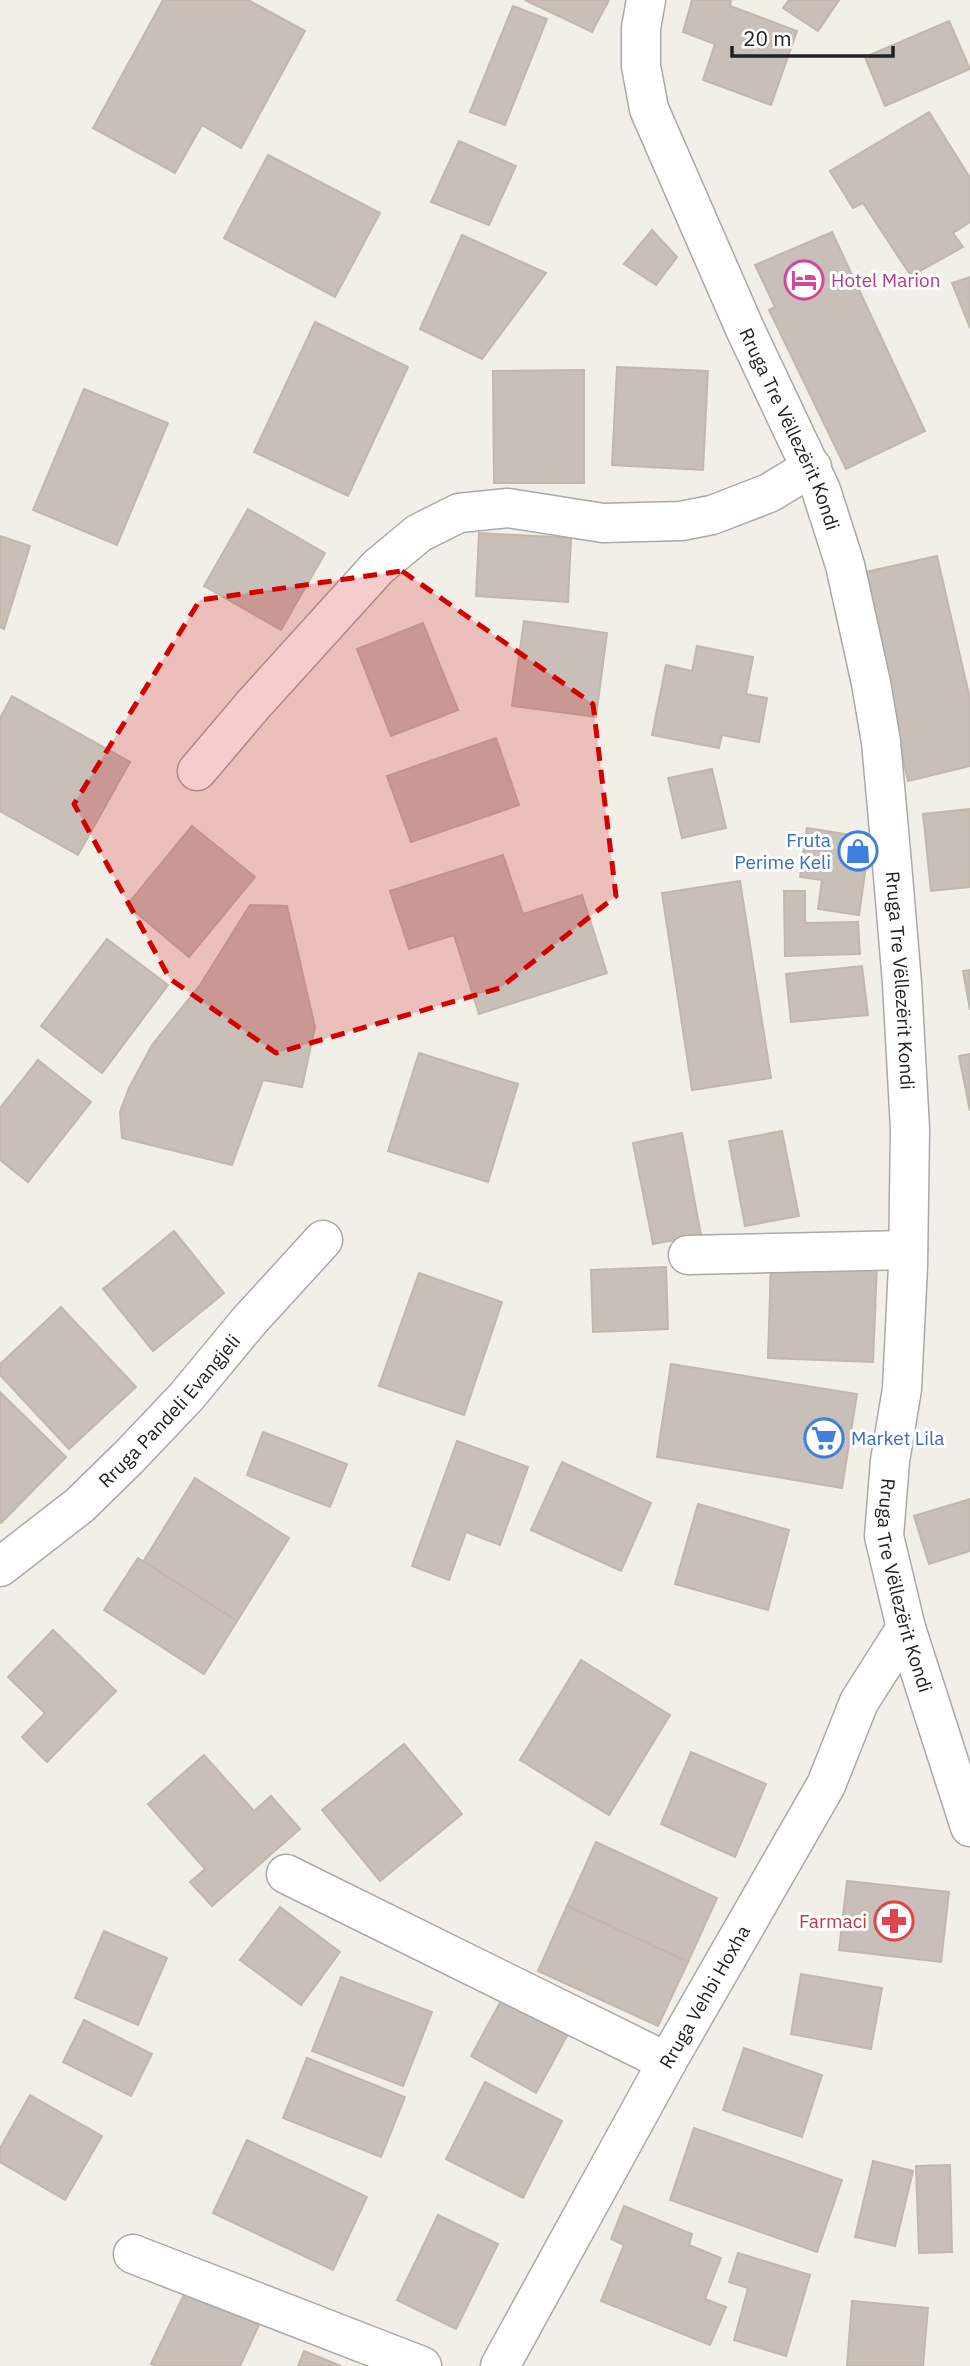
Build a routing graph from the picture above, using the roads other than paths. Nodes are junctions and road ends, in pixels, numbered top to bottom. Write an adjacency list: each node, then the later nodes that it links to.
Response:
1 (646, 0): 2 (street, Rruga Tre Vëllezërit Kondi)
2 (812, 467): 3 (street); 5 (street, Rruga Tre Vëllezërit Kondi)
3 (197, 771)
4 (323, 1240): 7 (street, Rruga Pandeli Evangjeli)
5 (908, 1250): 6 (street); 8 (street, Rruga Tre Vëllezërit Kondi)
6 (688, 1255)
7 (0, 1567)
8 (906, 1628): 9 (street, Rruga Tre Vëllezërit Kondi); 11 (street, Rruga Vehbi Hoxha)
9 (970, 1827)
10 (286, 1874): 11 (street)
11 (667, 2062): 14 (street, Rruga Vehbi Hoxha)
12 (132, 2254): 13 (street)
13 (422, 2366)
14 (500, 2366)

